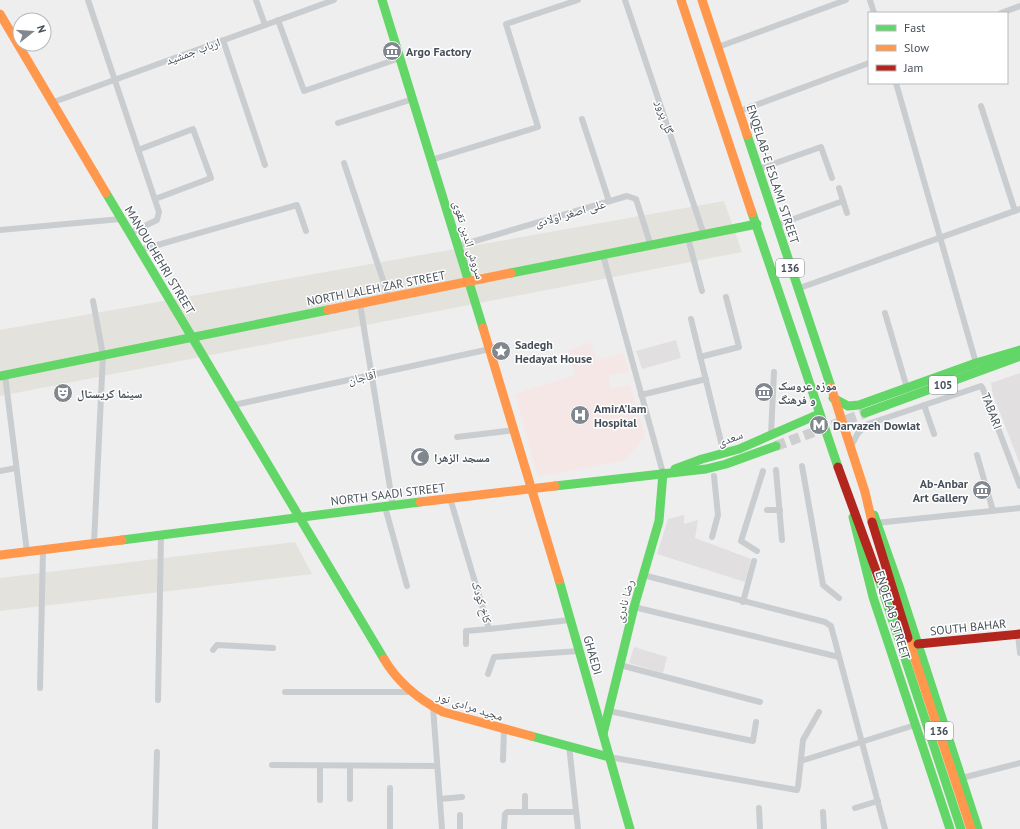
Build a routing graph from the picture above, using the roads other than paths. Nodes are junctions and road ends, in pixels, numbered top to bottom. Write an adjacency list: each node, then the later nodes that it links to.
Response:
1 (88, 0): 21 (street)
2 (256, 0): 16 (street)
3 (334, 0): 15 (street, ارباب جمشید)
4 (382, 0): 19 (main road, سروش الدین تقوی)
5 (578, 0): 30 (street)
6 (625, 0): 47 (street, گل پرور)
7 (681, 0): 42 (main road, 136)
8 (702, 0): 18 (main road, ENQELAB-E ESLAMI STREET / 136)
9 (846, 0): 18 (street)
10 (870, 0): 12 (street)
11 (1020, 6): 13 (street)
12 (874, 12)
13 (1004, 12)
14 (0, 14): 24 (main road, MANOUCHEHRI STREET)
15 (278, 20): 16 (street, ارباب جمشید); 19 (street)
16 (265, 25): 17 (street, ارباب جمشید)
17 (223, 40): 21 (street, ارباب جمشید); 32 (street)
18 (718, 46): 26 (main road, ENQELAB-E ESLAMI STREET / 136)
19 (400, 58): 23 (main road, سروش الدین تقوی)
20 (868, 63): 26 (street)
21 (114, 80): 24 (street, ارباب جمشید); 29 (street)
22 (896, 84): 48 (street)
23 (413, 99): 28 (street); 30 (main road, سروش الدین تقوی)
24 (51, 103): 41 (main road, MANOUCHEHRI STREET)
25 (980, 106): 39 (street)
26 (740, 111): 33 (main road, ENQELAB-E ESLAMI STREET / 136)
27 (582, 119): 37 (street)
28 (338, 122)
29 (138, 150): 36 (street); 36 (street)
30 (432, 160): 50 (main road, سروش الدین تقوی)
31 (344, 163): 58 (street)
32 (265, 165)
33 (759, 169): 34 (street); 43 (main road, ENQELAB-E ESLAMI STREET / 136)
34 (832, 178)
35 (839, 188): 38 (street)
36 (155, 199): 46 (street)
37 (609, 201): 50 (street, علی اصغر اولادی); 51 (street, علی اصغر اولادی)
38 (843, 201): 40 (street); 43 (street)
39 (1018, 210): 48 (street)
40 (847, 213)
41 (121, 219): 44 (street); 46 (main road, MANOUCHEHRI STREET)
42 (757, 224): 47 (main road, NORTH LALEH ZAR STREET); 80 (main road, 136)
43 (777, 225): 55 (main road, ENQELAB-E ESLAMI STREET / 136)
44 (0, 230)
45 (306, 231): 52 (street)
46 (130, 233): 52 (main road, MANOUCHEHRI STREET)
47 (704, 235): 49 (main road, NORTH LALEH ZAR STREET)
48 (939, 237): 55 (street); 69 (street)
49 (688, 238): 51 (main road, NORTH LALEH ZAR STREET); 56 (street)
50 (458, 246): 54 (main road, سروش الدین تقوی)
51 (650, 246): 53 (main road, NORTH LALEH ZAR STREET)
52 (140, 250): 63 (main road, MANOUCHEHRI STREET)
53 (603, 255): 54 (main road, NORTH LALEH ZAR STREET); 75 (street)
54 (469, 282): 58 (main road, NORTH LALEH ZAR STREET); 64 (main road, سروش الدین تقوی)
55 (797, 289): 76 (main road, ENQELAB-E ESLAMI STREET / 136)
56 (702, 291)
57 (726, 297): 67 (street)
58 (389, 298): 60 (main road, NORTH LALEH ZAR STREET)
59 (93, 301): 66 (street)
60 (360, 304): 63 (main road, NORTH LALEH ZAR STREET); 72 (street)
61 (884, 313): 74 (street)
62 (691, 319): 67 (street)
63 (192, 337): 66 (main road, NORTH LALEH ZAR STREET); 78 (main road, MANOUCHEHRI STREET)
64 (490, 349): 72 (street, آقاجان); 81 (main road, سروش الدین تقوی)
65 (1020, 350): 69 (main road)
66 (103, 355): 71 (main road, NORTH LALEH ZAR STREET); 112 (street)
67 (700, 356): 73 (street)
68 (1020, 356): 79 (main road, 105)
69 (976, 363): 74 (main road)
70 (774, 372): 82 (street)
71 (2, 375): 90 (street)
72 (372, 375): 78 (street, آقاجان); 102 (street)
73 (706, 379): 75 (street); 87 (street)
74 (907, 388): 76 (main road)
75 (641, 395): 94 (street)
76 (833, 398): 86 (main road, ENQELAB-E ESLAMI STREET / 136)
77 (924, 405): 83 (street); 86 (street, TABARI); 97 (street, TABARI)
78 (234, 406): 107 (main road, MANOUCHEHRI STREET)
79 (865, 413)
80 (819, 414): 82 (main road, سعدی); 100 (main road, ENQELAB STREET / 136)
81 (515, 430): 84 (street); 98 (main road, سروش الدین تقوی)
82 (771, 434): 87 (main road, سعدی)
83 (934, 434)
84 (457, 437)
85 (776, 446): 94 (main road, NORTH SAADI STREET)
86 (850, 447): 99 (main road, ENQELAB-E ESLAMI STREET / 136)
87 (724, 454): 94 (main road, سعدی)
88 (977, 455): 106 (street)
89 (802, 466): 120 (street)
90 (16, 468): 92 (street); 115 (street)
91 (776, 470): 105 (street)
92 (0, 471)
93 (764, 471): 114 (street)
94 (663, 473): 96 (main road); 98 (main road, NORTH SAADI STREET); 118 (main road, رضا نادری)
95 (714, 476): 110 (street)
96 (681, 478)
97 (1020, 486)
98 (533, 488): 101 (main road, NORTH SAADI STREET); 123 (main road, GHAEDI)
99 (865, 492): 108 (main road, ENQELAB-E ESLAMI STREET); 186 (main road, ENQELAB-E ESLAMI STREET / 136)
100 (848, 496): 144 (main road, ENQELAB STREET); 185 (main road, 136)
101 (450, 498): 102 (main road, NORTH SAADI STREET); 124 (street, کاخ کودک)
102 (389, 506): 107 (main road, NORTH SAADI STREET); 119 (street)
103 (1020, 508): 106 (street)
104 (767, 510): 105 (street)
105 (780, 510): 111 (street)
106 (993, 511): 108 (street)
107 (301, 518): 109 (main road, NORTH SAADI STREET); 137 (main road, مجید مرادی نور)
108 (876, 523): 127 (main road, ENQELAB STREET)
109 (161, 535): 112 (main road, NORTH SAADI STREET); 138 (street)
110 (712, 537)
111 (782, 540)
112 (94, 544): 113 (main road, NORTH SAADI STREET)
113 (43, 550): 115 (main road, NORTH SAADI STREET); 135 (street)
114 (757, 551)
115 (27, 552): 116 (main road, NORTH SAADI STREET)
116 (0, 555)
117 (754, 561): 121 (street)
118 (643, 575): 121 (street); 122 (main road, رضا نادری)
119 (406, 586)
120 (839, 598)
121 (743, 602): 132 (street)
122 (634, 607): 132 (street); 133 (main road, رضا نادری)
123 (570, 620): 124 (street, کاخ کودک); 130 (main road, GHAEDI)
124 (489, 629): 126 (street)
125 (1019, 634): 127 (main road, SOUTH BAHAR); 131 (street)
126 (466, 644)
127 (918, 644): 149 (main road, ENQELAB STREET)
128 (273, 648): 129 (street)
129 (213, 650)
130 (579, 651): 134 (street); 146 (main road, GHAEDI)
131 (1020, 653)
132 (839, 657): 147 (street)
133 (620, 666): 139 (street); 141 (main road, رضا نادری)
134 (488, 674)
135 (40, 688)
136 (285, 692): 137 (street)
137 (410, 692): 140 (main road, مجید مرادی نور)
138 (158, 700)
139 (760, 702)
140 (433, 707): 145 (main road, مجید مرادی نور); 159 (street)
141 (609, 711): 143 (street); 146 (main road, رضا نادری)
142 (819, 712): 154 (street)
143 (756, 722)
144 (916, 725): 147 (street); 150 (main road, ENQELAB STREET)
145 (504, 729): 148 (main road, مجید مرادی نور); 153 (street)
146 (603, 735): 152 (main road, GHAEDI)
147 (861, 743): 154 (street); 167 (street)
148 (569, 745): 152 (main road, مجید مرادی نور); 171 (street)
149 (951, 745): 150 (main road); 160 (main road, ENQELAB STREET)
150 (924, 751): 184 (main road, ENQELAB STREET)
151 (157, 752): 174 (street)
152 (609, 757): 154 (street); 180 (main road, GHAEDI)
153 (503, 760)
154 (801, 761)
155 (1020, 763): 160 (street)
156 (272, 765): 157 (street)
157 (320, 766): 158 (street); 166 (street)
158 (350, 766): 159 (street); 164 (street)
159 (437, 766): 165 (street)
160 (962, 778): 187 (main road, ENQELAB STREET)
161 (390, 788): 175 (street)
162 (525, 796): 170 (street)
163 (462, 797): 165 (street)
164 (350, 799)
165 (440, 799): 176 (street)
166 (320, 800)
167 (878, 801): 169 (street); 183 (street)
168 (758, 808): 181 (street)
169 (855, 808)
170 (525, 812): 171 (street); 178 (street)
171 (576, 812): 179 (street)
172 (823, 812): 182 (street)
173 (460, 816): 177 (street)
174 (155, 829)
175 (390, 829)
176 (442, 829)
177 (460, 829)
178 (504, 829)
179 (578, 829)
180 (630, 829)
181 (760, 829)
182 (824, 829)
183 (885, 829)
184 (950, 829)
185 (961, 829)
186 (971, 829)
187 (978, 829)

